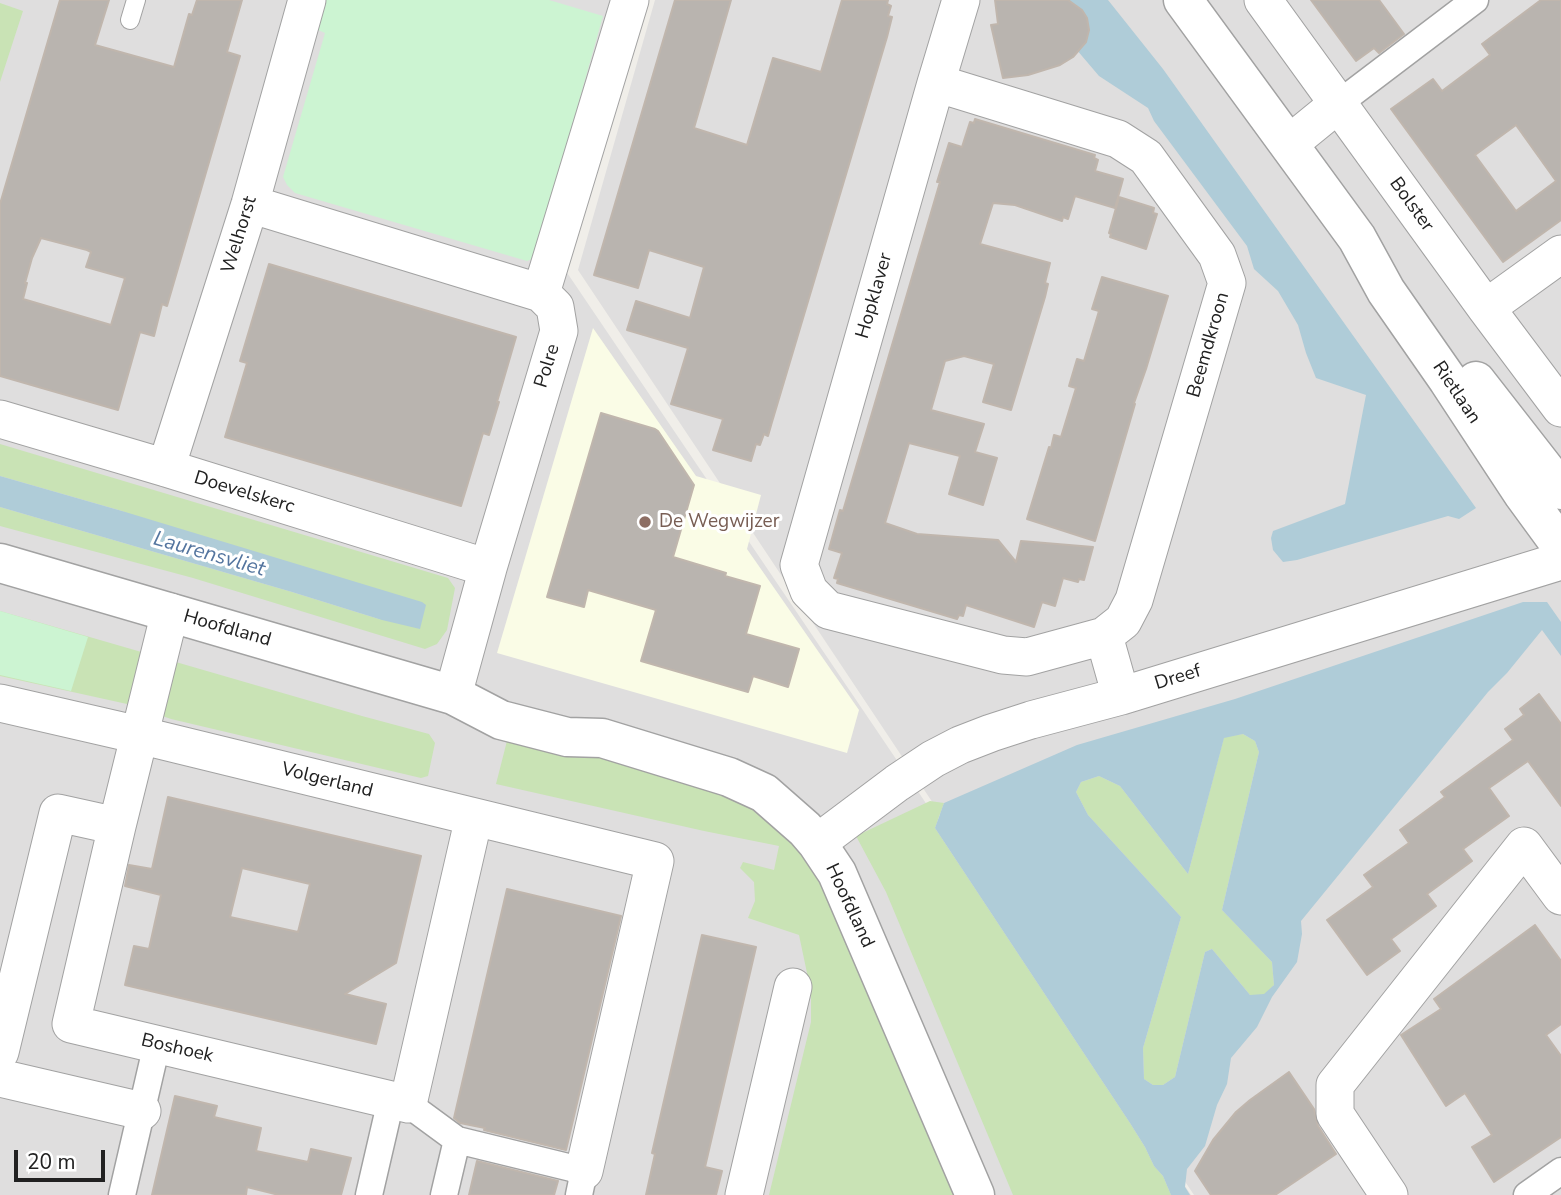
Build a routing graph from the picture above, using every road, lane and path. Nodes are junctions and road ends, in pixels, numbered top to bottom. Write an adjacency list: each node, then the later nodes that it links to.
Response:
1 (136, 0): 8 (lane)
2 (307, 0): 12 (street, Welhorst)
3 (630, 0): 15 (street)
4 (961, 0): 9 (street, Hopklaver)
5 (1184, 0): 11 (street, Rietlaan)
6 (1263, 0): 10 (street, Bolster)
7 (1475, 0): 10 (street)
8 (130, 20)
9 (936, 83): 26 (street, Beemdkroon); 26 (street, Hopklaver)
10 (1338, 104): 11 (street); 16 (street, Bolster)
11 (1289, 144): 13 (street, Rietlaan)
12 (250, 204): 15 (street); 19 (street, Welhorst)
13 (1356, 238): 20 (street, Rietlaan); 21 (street, Rietlaan)
14 (1561, 254): 16 (street)
15 (541, 293): 24 (street, Polre)
16 (1486, 308): 17 (street, Bolster)
17 (1561, 408)
18 (0, 419): 19 (street, Doevelskerc)
19 (166, 468): 24 (street, Doevelskerc)
20 (1561, 490)
21 (1561, 546)
22 (1561, 561): 28 (street, Dreef)
23 (0, 563): 25 (street, Hoofdland)
24 (488, 568): 27 (street, Polre)
25 (170, 612): 27 (street, Hoofdland); 30 (street, Boshoek)
26 (1104, 636): 28 (street)
27 (453, 695): 33 (street, Hoofdland)
28 (1121, 696): 33 (street, Dreef)
29 (0, 703): 30 (street, Volgerland)
30 (139, 735): 31 (street, Volgerland); 32 (street, Boshoek)
31 (474, 817): 39 (street); 43 (street, Volgerland)
32 (117, 826): 36 (street, Boshoek); 37 (street)
33 (817, 842): 48 (street, Hoofdland)
34 (1561, 896): 49 (street)
35 (793, 987): 47 (street)
36 (157, 1044): 39 (street, Boshoek); 40 (street)
37 (0, 1052)
38 (0, 1078): 40 (street)
39 (399, 1102): 41 (street); 45 (street)
40 (142, 1111): 44 (street)
41 (457, 1140): 43 (street); 46 (street)
42 (1561, 1171): 50 (street)
43 (581, 1183)
44 (122, 1195)
45 (369, 1195)
46 (444, 1195)
47 (744, 1195)
48 (975, 1195)
49 (1389, 1195)
50 (1527, 1195)

